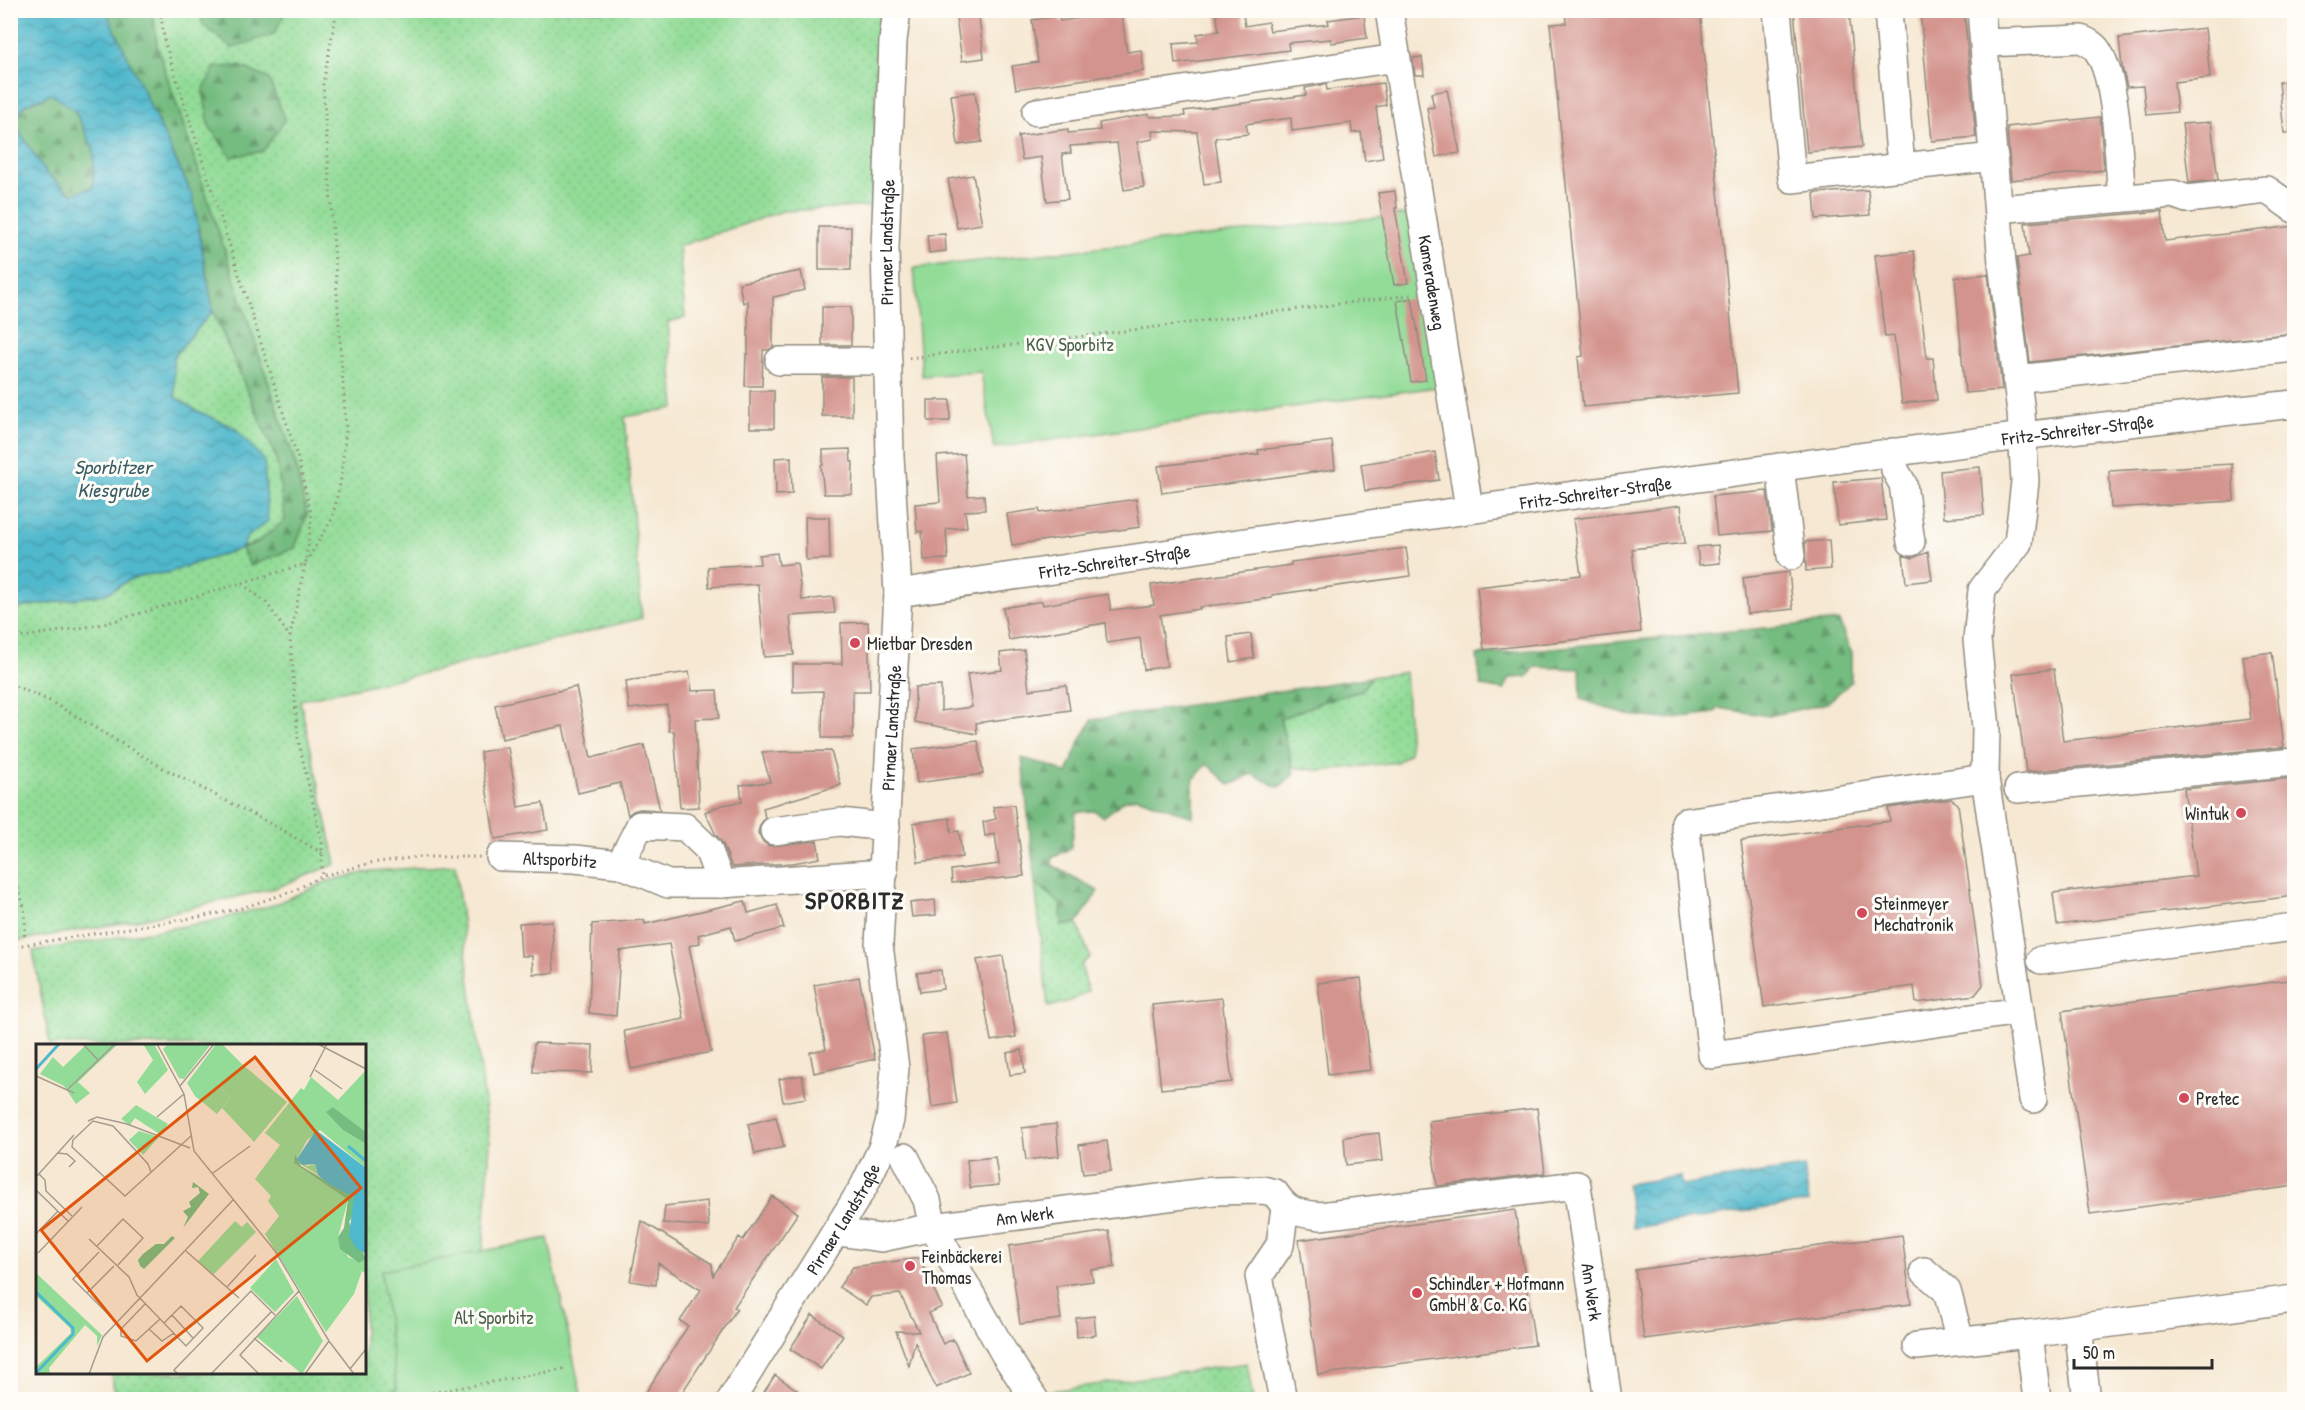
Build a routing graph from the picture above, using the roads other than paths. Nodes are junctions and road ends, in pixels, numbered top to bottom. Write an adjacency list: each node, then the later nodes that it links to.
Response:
1 (897, 10): 16 (street, Pirnaer Landstraße)
2 (1389, 10): 7 (street, Kameradenweg)
3 (1777, 10): 10 (street)
4 (1888, 10): 10 (street)
5 (1981, 10): 6 (street)
6 (1984, 43): 9 (street); 11 (street)
7 (1396, 58): 8 (street); 22 (street, Kameradenweg)
8 (1036, 112)
9 (1994, 157): 10 (street); 13 (street)
10 (1901, 167)
11 (2122, 198): 12 (street); 13 (street)
12 (2295, 208)
13 (1998, 209): 17 (street)
14 (2295, 348): 17 (street)
15 (779, 361): 16 (street)
16 (888, 361): 25 (street, Pirnaer Landstraße)
17 (2016, 379): 19 (street)
18 (2294, 405): 19 (street, Fritz-Schreiter-Straße)
19 (2022, 436): 20 (street, Fritz-Schreiter-Straße); 27 (street)
20 (1893, 452): 21 (street, Fritz-Schreiter-Straße); 23 (street)
21 (1780, 467): 22 (street, Fritz-Schreiter-Straße); 24 (street)
22 (1469, 508): 25 (street, Fritz-Schreiter-Straße)
23 (1911, 542)
24 (1791, 556)
25 (898, 593): 29 (street, Pirnaer Landstraße)
26 (2295, 762): 28 (street)
27 (1985, 778): 37 (street); 37 (street)
28 (2018, 789)
29 (886, 827): 30 (street); 33 (street, Pirnaer Landstraße)
30 (774, 831)
31 (500, 857): 32 (street, Altsporbitz)
32 (620, 864): 34 (street, Altsporbitz); 34 (street, Altsporbitz)
33 (884, 873): 34 (street, Altsporbitz); 42 (street, Pirnaer Landstraße)
34 (721, 884)
35 (2295, 927): 36 (street)
36 (2041, 960)
37 (2020, 1011): 38 (street)
38 (2033, 1099)
39 (905, 1158): 41 (street)
40 (1285, 1208): 41 (street, Am Werk); 51 (street); 52 (street, Am Werk)
41 (933, 1227): 42 (street, Am Werk); 50 (street)
42 (838, 1232): 49 (street, Pirnaer Landstraße)
43 (1924, 1271): 47 (street)
44 (2295, 1299): 45 (street)
45 (2078, 1328): 46 (street); 54 (street)
46 (2029, 1334): 47 (street); 53 (street)
47 (1960, 1341): 48 (street)
48 (1917, 1346)
49 (730, 1400)
50 (1035, 1400)
51 (1283, 1400)
52 (1608, 1400)
53 (2037, 1400)
54 (2087, 1400)

